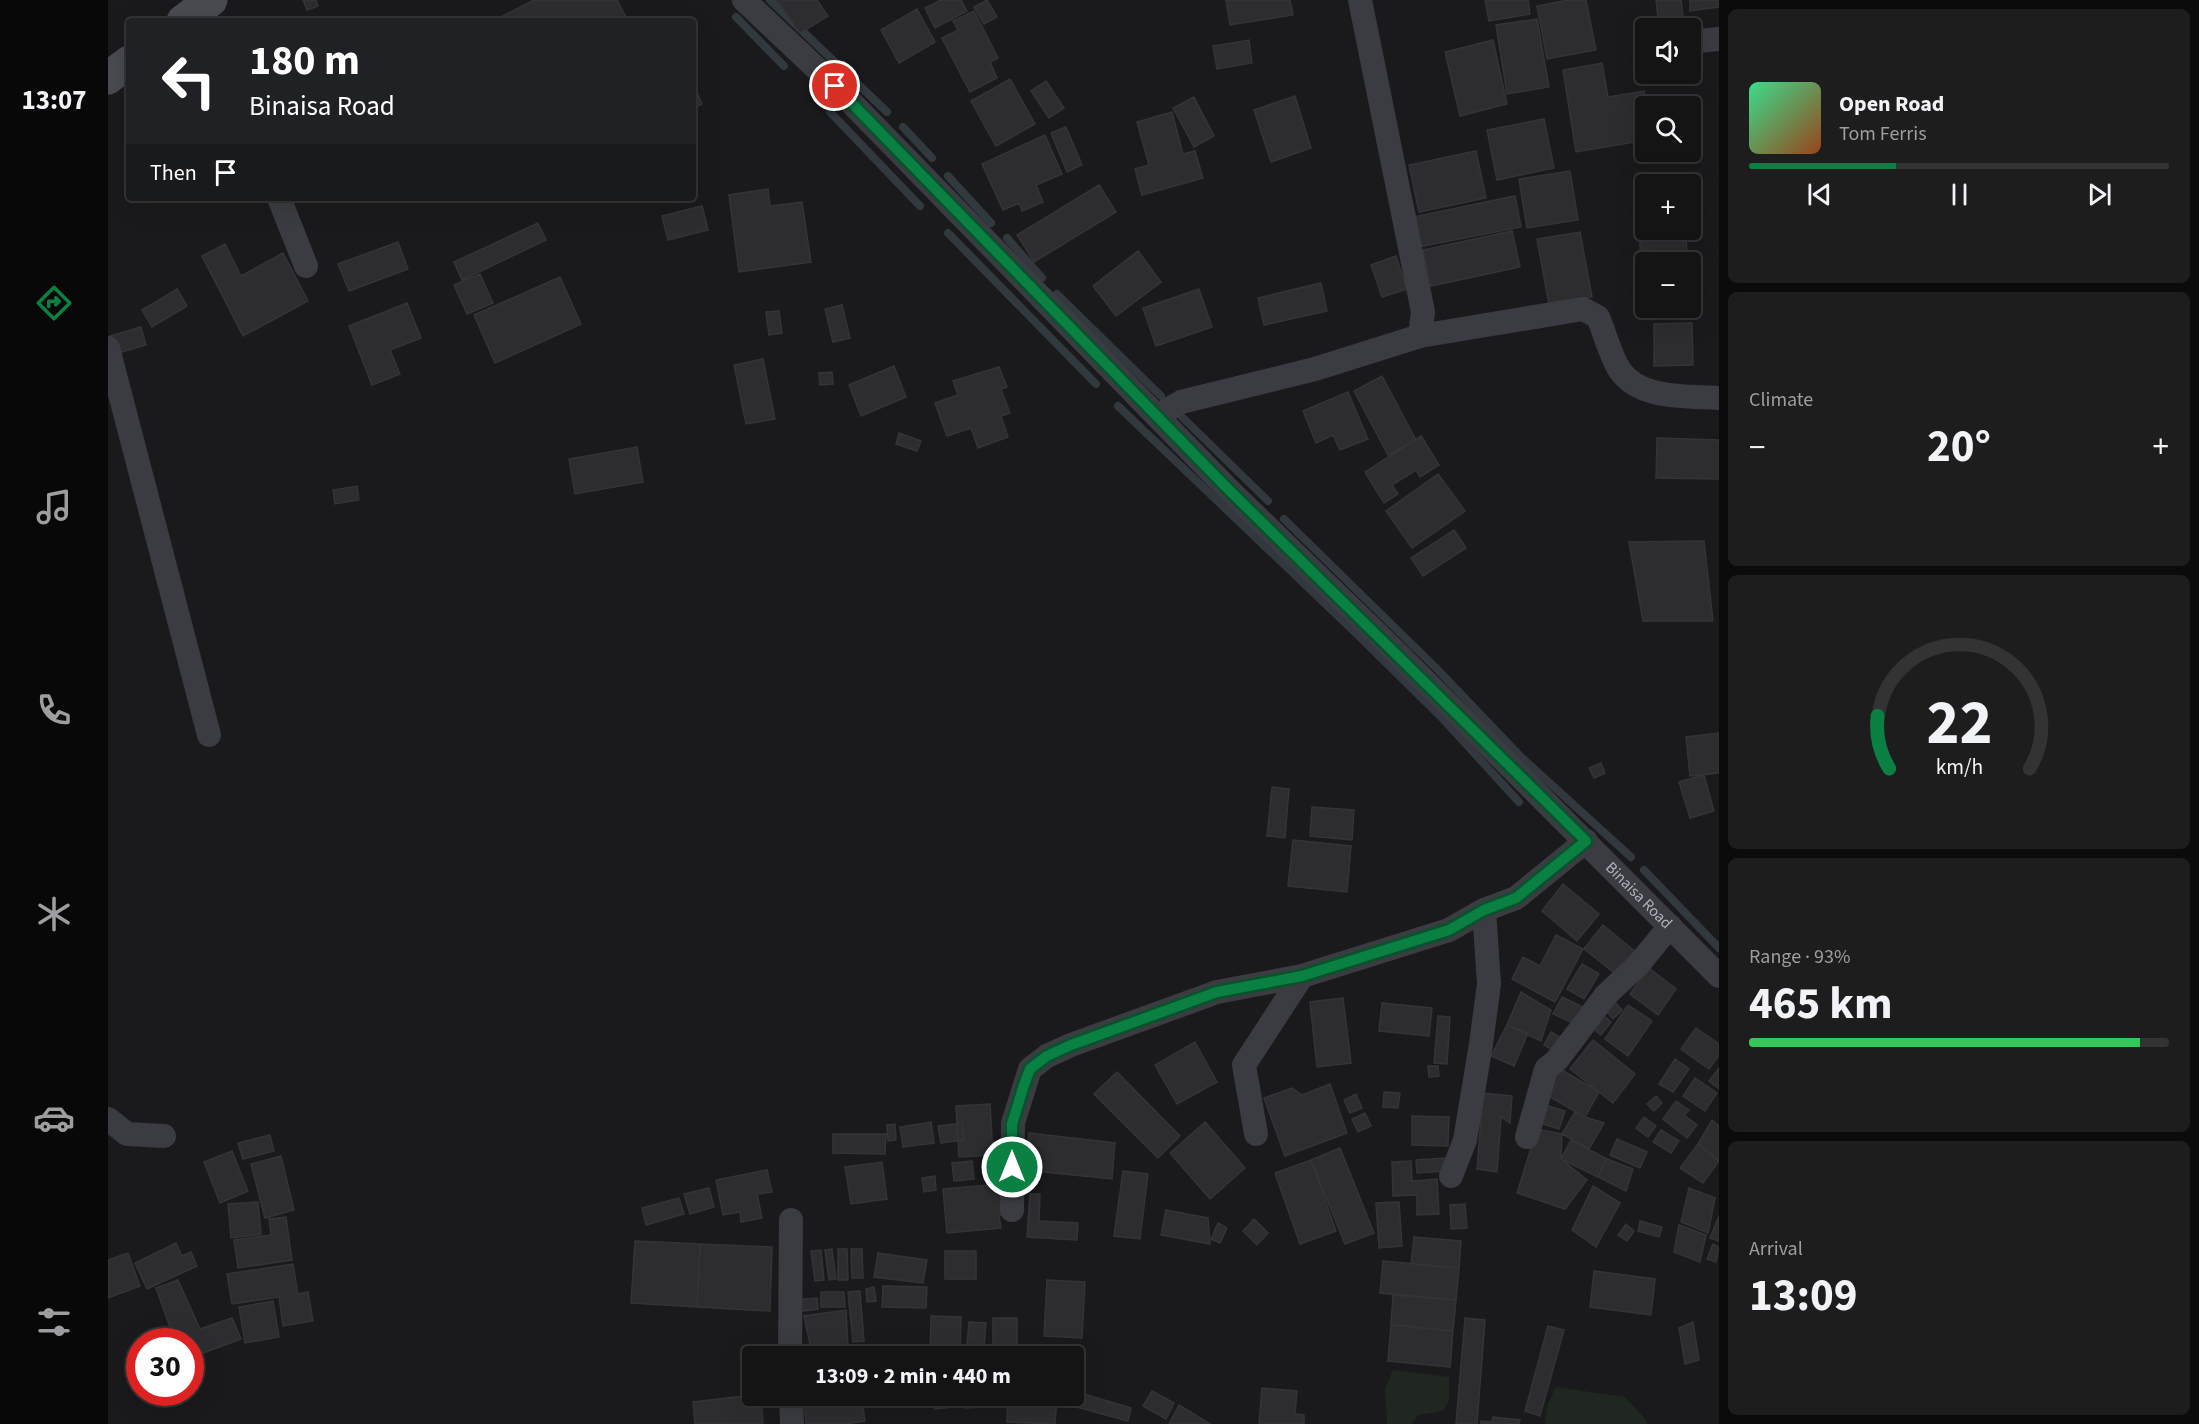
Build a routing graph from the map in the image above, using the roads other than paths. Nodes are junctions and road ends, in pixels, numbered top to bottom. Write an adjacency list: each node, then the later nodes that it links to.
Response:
1 (744, 0): 12 (street, Binaisa Road)
2 (1360, 0): 9 (street)
3 (1719, 39): 4 (street)
4 (1701, 41)
5 (126, 64): 6 (main road)
6 (108, 78)
7 (280, 201): 8 (street)
8 (306, 266)
9 (1420, 336): 11 (street); 12 (street)
10 (108, 348): 13 (street)
11 (1719, 398)
12 (1156, 416): 14 (street, Binaisa Road)
13 (209, 735)
14 (1586, 841): 15 (street); 16 (street, Binaisa Road)
15 (1484, 910): 17 (street); 23 (street)
16 (1670, 926): 18 (street, Binaisa Road); 22 (street)
17 (1302, 976): 20 (street); 24 (street)
18 (1719, 976)
19 (108, 1119): 21 (street)
20 (1256, 1134)
21 (164, 1136)
22 (1527, 1137)
23 (1451, 1176)
24 (1012, 1210)
25 (791, 1220): 26 (street)
26 (790, 1346)
27 (791, 1406): 28 (street)
28 (792, 1424)

